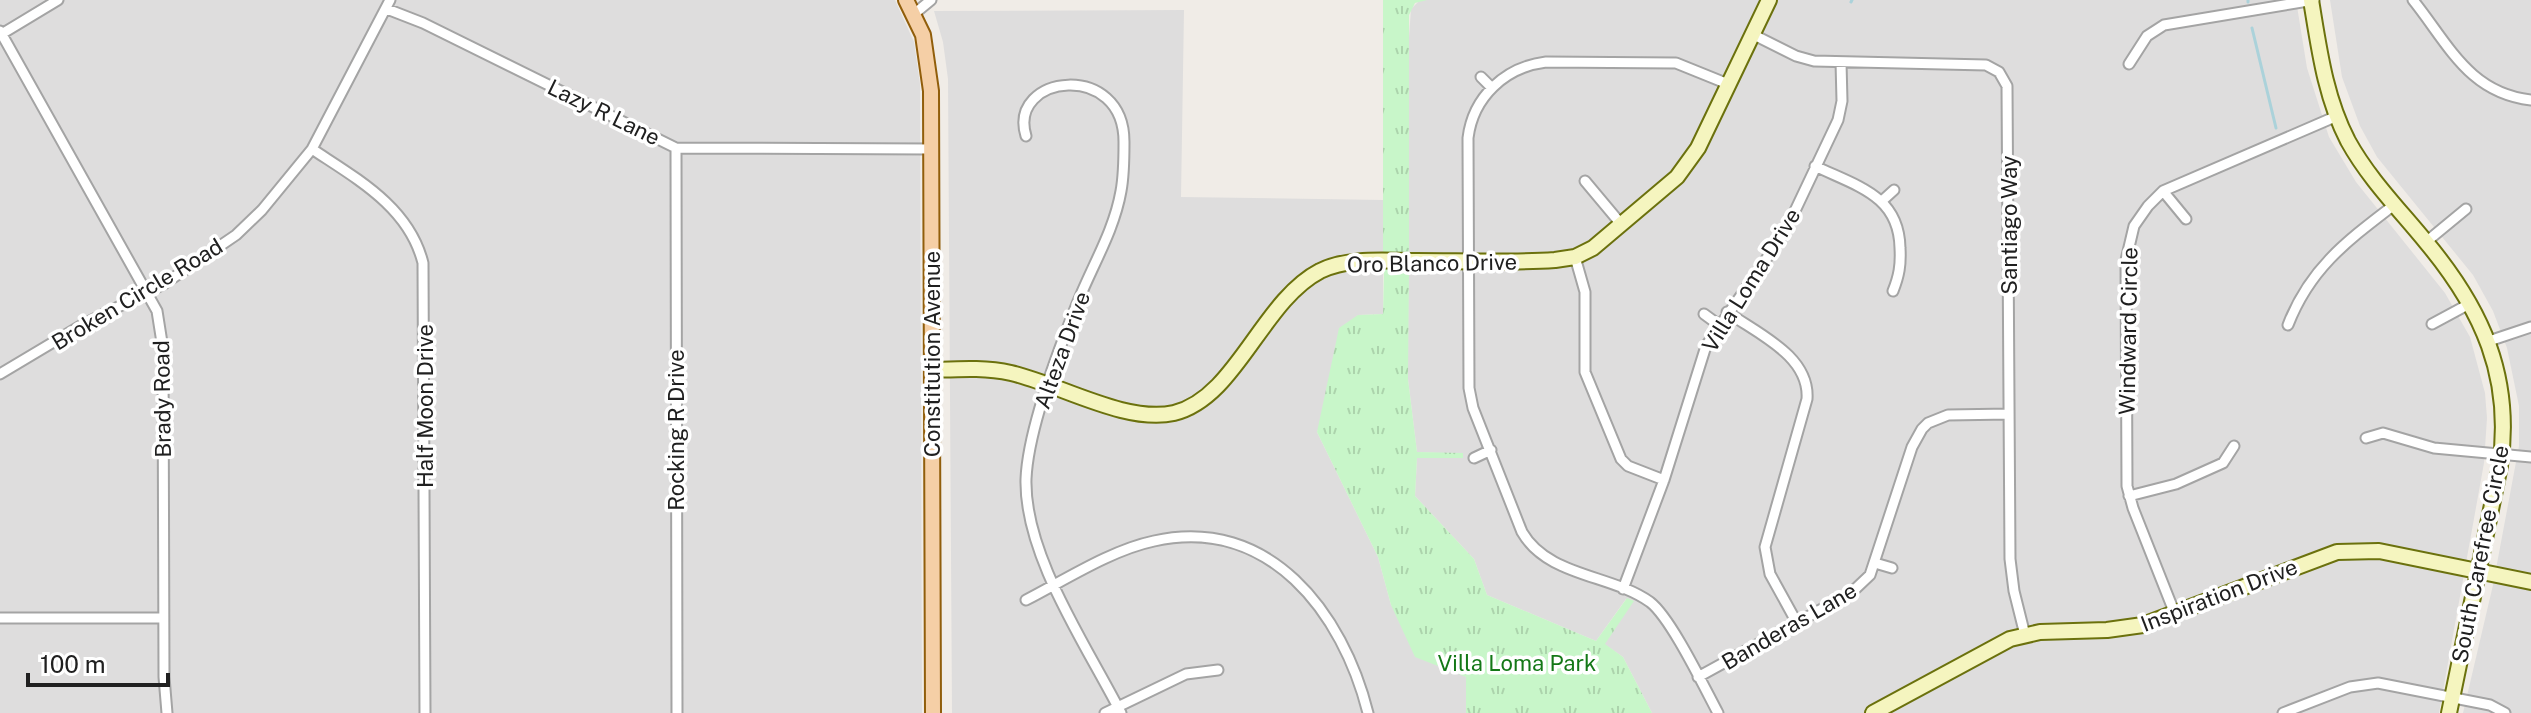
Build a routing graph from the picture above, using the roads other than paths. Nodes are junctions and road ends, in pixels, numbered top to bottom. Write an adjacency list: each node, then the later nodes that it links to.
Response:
1 (58, 0): 9 (street)
2 (906, 0): 8 (main road, Constitution Avenue)
3 (931, 0): 8 (street)
4 (1769, 0): 10 (street, Oro Blanco Drive)
5 (2312, 0): 12 (street); 17 (street, South Carefree Circle)
6 (2413, 0): 16 (street)
7 (389, 4): 19 (street, Lazy R Lane); 20 (street, Broken Circle Road)
8 (914, 14): 21 (main road, Constitution Avenue)
9 (1, 33): 35 (street, Brady Road)
10 (1752, 34): 11 (street, Santiago Way); 14 (street, Oro Blanco Drive)
11 (1841, 62): 22 (street, Villa Loma Drive); 48 (street, Santiago Way)
12 (2129, 64)
13 (1481, 77): 15 (street)
14 (1728, 84): 15 (street); 30 (street, Oro Blanco Drive)
15 (1492, 88): 33 (street)
16 (2531, 100)
17 (2337, 116): 25 (street, Windward Circle); 27 (street, South Carefree Circle)
18 (1026, 136): 46 (street, Alteza Drive)
19 (676, 148): 21 (street, Lazy R Lane); 76 (street, Rocking R Drive)
20 (312, 149): 35 (street, Broken Circle Road); 75 (street, Half Moon Drive)
21 (931, 149): 44 (main road, Constitution Avenue)
22 (1815, 166): 26 (street); 37 (street, Villa Loma Drive)
23 (1585, 181): 30 (street)
24 (1894, 190): 26 (street)
25 (2163, 191): 29 (street); 57 (street, Windward Circle)
26 (1883, 200): 34 (street)
27 (2394, 205): 31 (street, South Carefree Circle); 41 (street)
28 (2466, 209): 31 (street)
29 (2186, 219)
30 (1621, 224): 32 (street, Oro Blanco Drive)
31 (2426, 242): 36 (street, South Carefree Circle)
32 (1575, 257): 33 (street, Oro Blanco Drive); 56 (street)
33 (1467, 261): 46 (street, Oro Blanco Drive); 52 (street)
34 (1893, 291)
35 (148, 292): 45 (street, Broken Circle Road); 67 (street, Brady Road)
36 (2471, 303): 39 (street); 43 (street, South Carefree Circle)
37 (1727, 312): 40 (street, Villa Loma Drive); 68 (street)
38 (1704, 314): 40 (street)
39 (2432, 324)
40 (1719, 325): 56 (street, Villa Loma Drive)
41 (2288, 325)
42 (2531, 327): 43 (street)
43 (2489, 341): 53 (street, South Carefree Circle)
44 (932, 370): 46 (street, Oro Blanco Drive); 77 (main road, Constitution Avenue)
45 (0, 374)
46 (1049, 384): 62 (street, Alteza Drive)
47 (1919, 412): 49 (street)
48 (2009, 414): 49 (street); 69 (street, Santiago Way)
49 (1928, 423): 58 (street, Banderas Lane)
50 (2366, 438): 53 (street)
51 (2234, 446): 57 (street)
52 (1491, 450): 55 (street); 63 (street)
53 (2502, 455): 54 (street); 60 (street, South Carefree Circle)
54 (2531, 457)
55 (1474, 458)
56 (1664, 480): 63 (street, Villa Loma Drive)
57 (2129, 496): 65 (street, Windward Circle)
58 (1875, 563): 59 (street); 68 (street, Banderas Lane)
59 (1892, 568)
60 (2480, 571): 61 (street, Inspiration Drive); 65 (street, Inspiration Drive); 72 (street, South Carefree Circle)
61 (2531, 582)
62 (1054, 585): 64 (street); 73 (street, Alteza Drive); 79 (street)
63 (1623, 589): 71 (street)
64 (1026, 600)
65 (2175, 614): 69 (street, Inspiration Drive)
66 (0, 618): 67 (street)
67 (163, 618): 74 (street, Brady Road)
68 (1797, 623): 71 (street, Banderas Lane)
69 (2025, 635): 81 (street, Inspiration Drive)
70 (1218, 670): 73 (street)
71 (1698, 677): 80 (street)
72 (2452, 697): 82 (street); 83 (street, South Carefree Circle); 84 (street)
73 (1119, 710): 78 (street)
74 (167, 713)
75 (425, 713)
76 (677, 713)
77 (933, 713)
78 (1105, 713)
79 (1368, 713)
80 (1718, 713)
81 (1873, 713)
82 (2283, 713)
83 (2449, 713)
84 (2505, 713)

